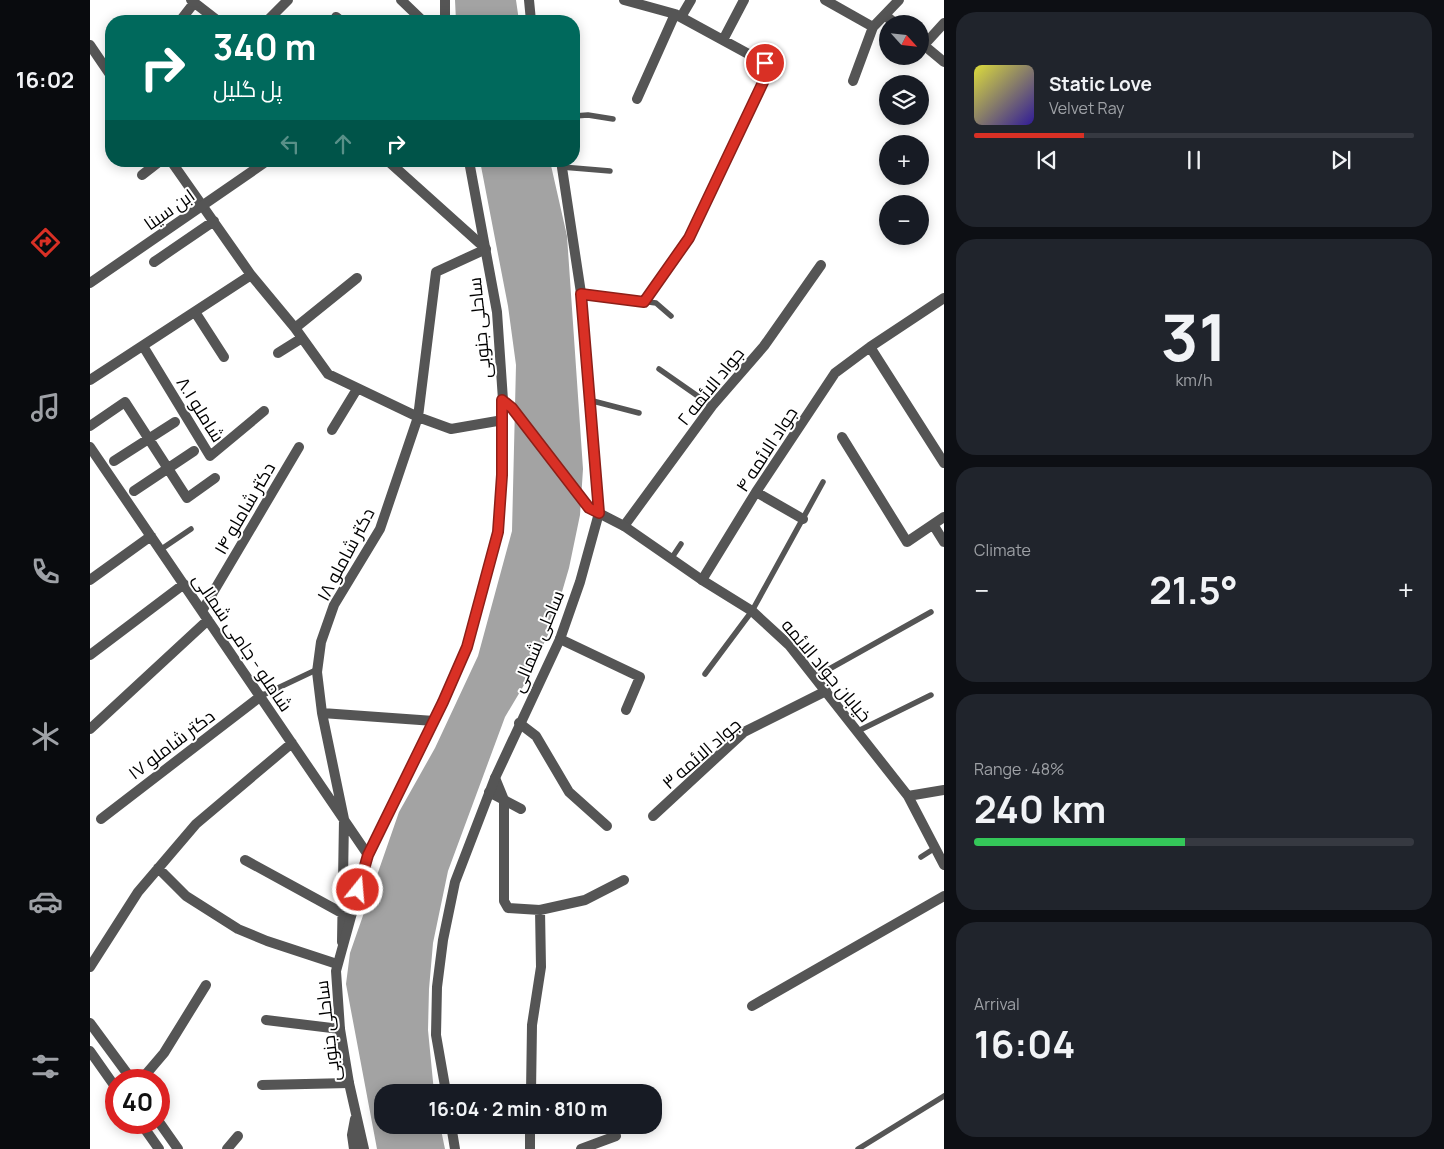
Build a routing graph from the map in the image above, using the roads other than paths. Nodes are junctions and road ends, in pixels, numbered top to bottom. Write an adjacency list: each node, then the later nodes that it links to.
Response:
1 (288, 0): 14 (street)
2 (401, 0): 15 (street)
3 (445, 0): 16 (street)
4 (529, 0): 17 (street)
5 (624, 0): 19 (street)
6 (691, 0): 19 (street)
7 (744, 0): 24 (street)
8 (825, 0): 11 (street)
9 (899, 0): 18 (street)
10 (192, 2): 12 (street); 13 (street)
11 (841, 4): 22 (street)
12 (184, 15)
13 (210, 15)
14 (273, 15)
15 (417, 15)
16 (445, 15)
17 (530, 15)
18 (887, 15)
19 (678, 16): 24 (street); 30 (street)
20 (879, 21): 22 (street)
21 (944, 23): 23 (street)
22 (873, 26): 29 (street)
23 (929, 37)
24 (723, 40): 52 (street)
25 (91, 49): 28 (street)
26 (929, 49): 27 (street)
27 (944, 62)
28 (105, 68)
29 (853, 81)
30 (637, 99)
31 (580, 116): 32 (lane)
32 (614, 119)
33 (152, 167): 41 (street)
34 (176, 167): 42 (street)
35 (258, 167): 42 (street, ابن سینا)
36 (395, 167): 44 (street)
37 (470, 167): 44 (street, ساحلی جنوبی)
38 (561, 167): 50 (street, ساحلی شمالی)
39 (580, 167): 40 (lane)
40 (610, 171)
41 (142, 175)
42 (203, 205): 43 (street); 49 (street, ابن سینا)
43 (214, 221): 45 (street); 47 (street)
44 (486, 249): 64 (street, ساحلی جنوبی); 69 (street, دکتر شاملو ۱۸)
45 (154, 262)
46 (820, 265): 66 (street, جواد الائمه ۲)
47 (251, 274): 53 (street); 55 (street)
48 (357, 278): 55 (street)
49 (90, 283)
50 (581, 294): 52 (lane); 65 (street, ساحلی شمالی)
51 (944, 298): 58 (street, جواد الائمه ۴)
52 (644, 302): 54 (lane)
53 (195, 312): 57 (street); 60 (street)
54 (671, 316)
55 (294, 328): 56 (street)
56 (302, 338): 59 (street); 63 (street)
57 (143, 346): 62 (street); 67 (street, شاملو ۸.۱)
58 (870, 347): 80 (street); 85 (street, جواد الائمه ۴)
59 (278, 353)
60 (224, 357)
61 (659, 369): 66 (lane)
62 (90, 380)
63 (357, 389): 69 (street); 73 (street)
64 (502, 400): 70 (street, ساحلی جنوبی); 86 (street, خیابان جواد الائمه)
65 (588, 400): 68 (lane); 86 (street, ساحلی شمالی)
66 (712, 406): 89 (street, جواد الائمه ۲)
67 (264, 411)
68 (639, 413)
69 (418, 417): 70 (street); 105 (street, دکتر شاملو ۱۸)
70 (502, 420): 113 (street, ساحلی جنوبی)
71 (174, 422): 75 (street)
72 (90, 426): 75 (street)
73 (332, 430)
74 (842, 437): 90 (street)
75 (149, 440): 79 (street); 81 (street)
76 (299, 447): 102 (street, دکتر شاملو ۱۴)
77 (194, 451): 81 (street)
78 (92, 453): 92 (street, شاملو - جامی شمالی)
79 (114, 461)
80 (944, 463)
81 (168, 469): 82 (street); 84 (street)
82 (215, 478)
83 (823, 482): 88 (lane)
84 (134, 491)
85 (756, 492): 88 (street); 98 (street, جواد الائمه ۴)
86 (599, 513): 89 (street, خیابان جواد الائمه); 103 (street, ساحلی شمالی)
87 (944, 517): 90 (street)
88 (803, 519): 100 (lane)
89 (624, 526): 96 (street, خیابان جواد الائمه)
90 (934, 526): 93 (street)
91 (191, 528): 95 (lane)
92 (151, 536): 95 (street, شاملو - جامی شمالی); 97 (street)
93 (944, 542)
94 (681, 544): 96 (lane)
95 (160, 550): 99 (street, شاملو - جامی شمالی)
96 (671, 559): 98 (street, خیابان جواد الائمه)
97 (90, 580)
98 (702, 580): 100 (street, خیابان جواد الائمه)
99 (184, 584): 102 (street, شاملو - جامی شمالی); 104 (street)
100 (752, 611): 106 (lane); 107 (street, خیابان جواد الائمه)
101 (931, 612): 107 (lane)
102 (205, 616): 110 (street, شاملو - جامی شمالی); 115 (street, دکتر شاملو ۱۴)
103 (560, 639): 111 (street); 114 (street, ساحلی شمالی)
104 (90, 655)
105 (318, 669): 110 (lane); 112 (street, دکتر شاملو ۱۸)
106 (705, 674)
107 (815, 677): 108 (street, خیابان جواد الائمه)
108 (826, 691): 116 (street, خیابان جواد الائمه); 124 (street, جواد الائمه ۳)
109 (931, 695): 116 (lane)
110 (261, 696): 117 (street, شاملو - جامی شمالی); 125 (street, دکتر شاملو ۱۷)
111 (626, 710)
112 (322, 713): 113 (street); 126 (street, دکتر شاملو ۱۸)
113 (434, 721): 129 (street, ساحلی جنوبی)
114 (519, 724): 118 (street, ساحلی شمالی); 127 (street)
115 (90, 730)
116 (858, 731): 121 (street, خیابان جواد الائمه)
117 (292, 743): 126 (street, شاملو - جامی شمالی); 133 (street)
118 (494, 778): 120 (street, ساحلی شمالی); 122 (street)
119 (944, 790): 121 (street)
120 (489, 792): 122 (street); 151 (street, ساحلی شمالی)
121 (908, 796): 128 (street, خیابان جواد الائمه)
122 (504, 800): 123 (street); 136 (street)
123 (522, 809)
124 (654, 816)
125 (101, 819)
126 (344, 819): 129 (street, شاملو - جامی شمالی); 137 (street)
127 (607, 826)
128 (935, 848): 130 (lane); 132 (street, خیابان جواد الائمه)
129 (368, 855): 138 (street, ساحلی جنوبی)
130 (922, 857)
131 (245, 860): 137 (street)
132 (944, 865)
133 (158, 868): 139 (street); 140 (street)
134 (624, 880): 136 (street)
135 (944, 896): 142 (street)
136 (540, 910): 152 (street)
137 (342, 913): 138 (street)
138 (342, 942): 139 (street, ساحلی جنوبی)
139 (337, 964): 145 (street, ساحلی جنوبی)
140 (90, 967)
141 (206, 985): 148 (street)
142 (752, 1006)
143 (266, 1020): 145 (street)
144 (90, 1023): 147 (street)
145 (340, 1029): 150 (street, ساحلی جنوبی)
146 (90, 1051): 149 (street)
147 (124, 1069)
148 (150, 1069)
149 (105, 1072)
150 (349, 1083): 153 (street); 155 (street, ساحلی جنوبی)
151 (445, 1084)
152 (531, 1084)
153 (262, 1085)
154 (944, 1096): 170 (lane)
155 (356, 1116): 165 (street); 166 (street, ساحلی جنوبی)
156 (148, 1134): 162 (street)
157 (167, 1134): 163 (street)
158 (452, 1134): 167 (street)
159 (530, 1134): 168 (street)
160 (238, 1136): 164 (street)
161 (616, 1136): 169 (street)
162 (159, 1149)
163 (178, 1149)
164 (227, 1149)
165 (354, 1149)
166 (364, 1149)
167 (455, 1149)
168 (530, 1149)
169 (581, 1149)
170 (858, 1149)

